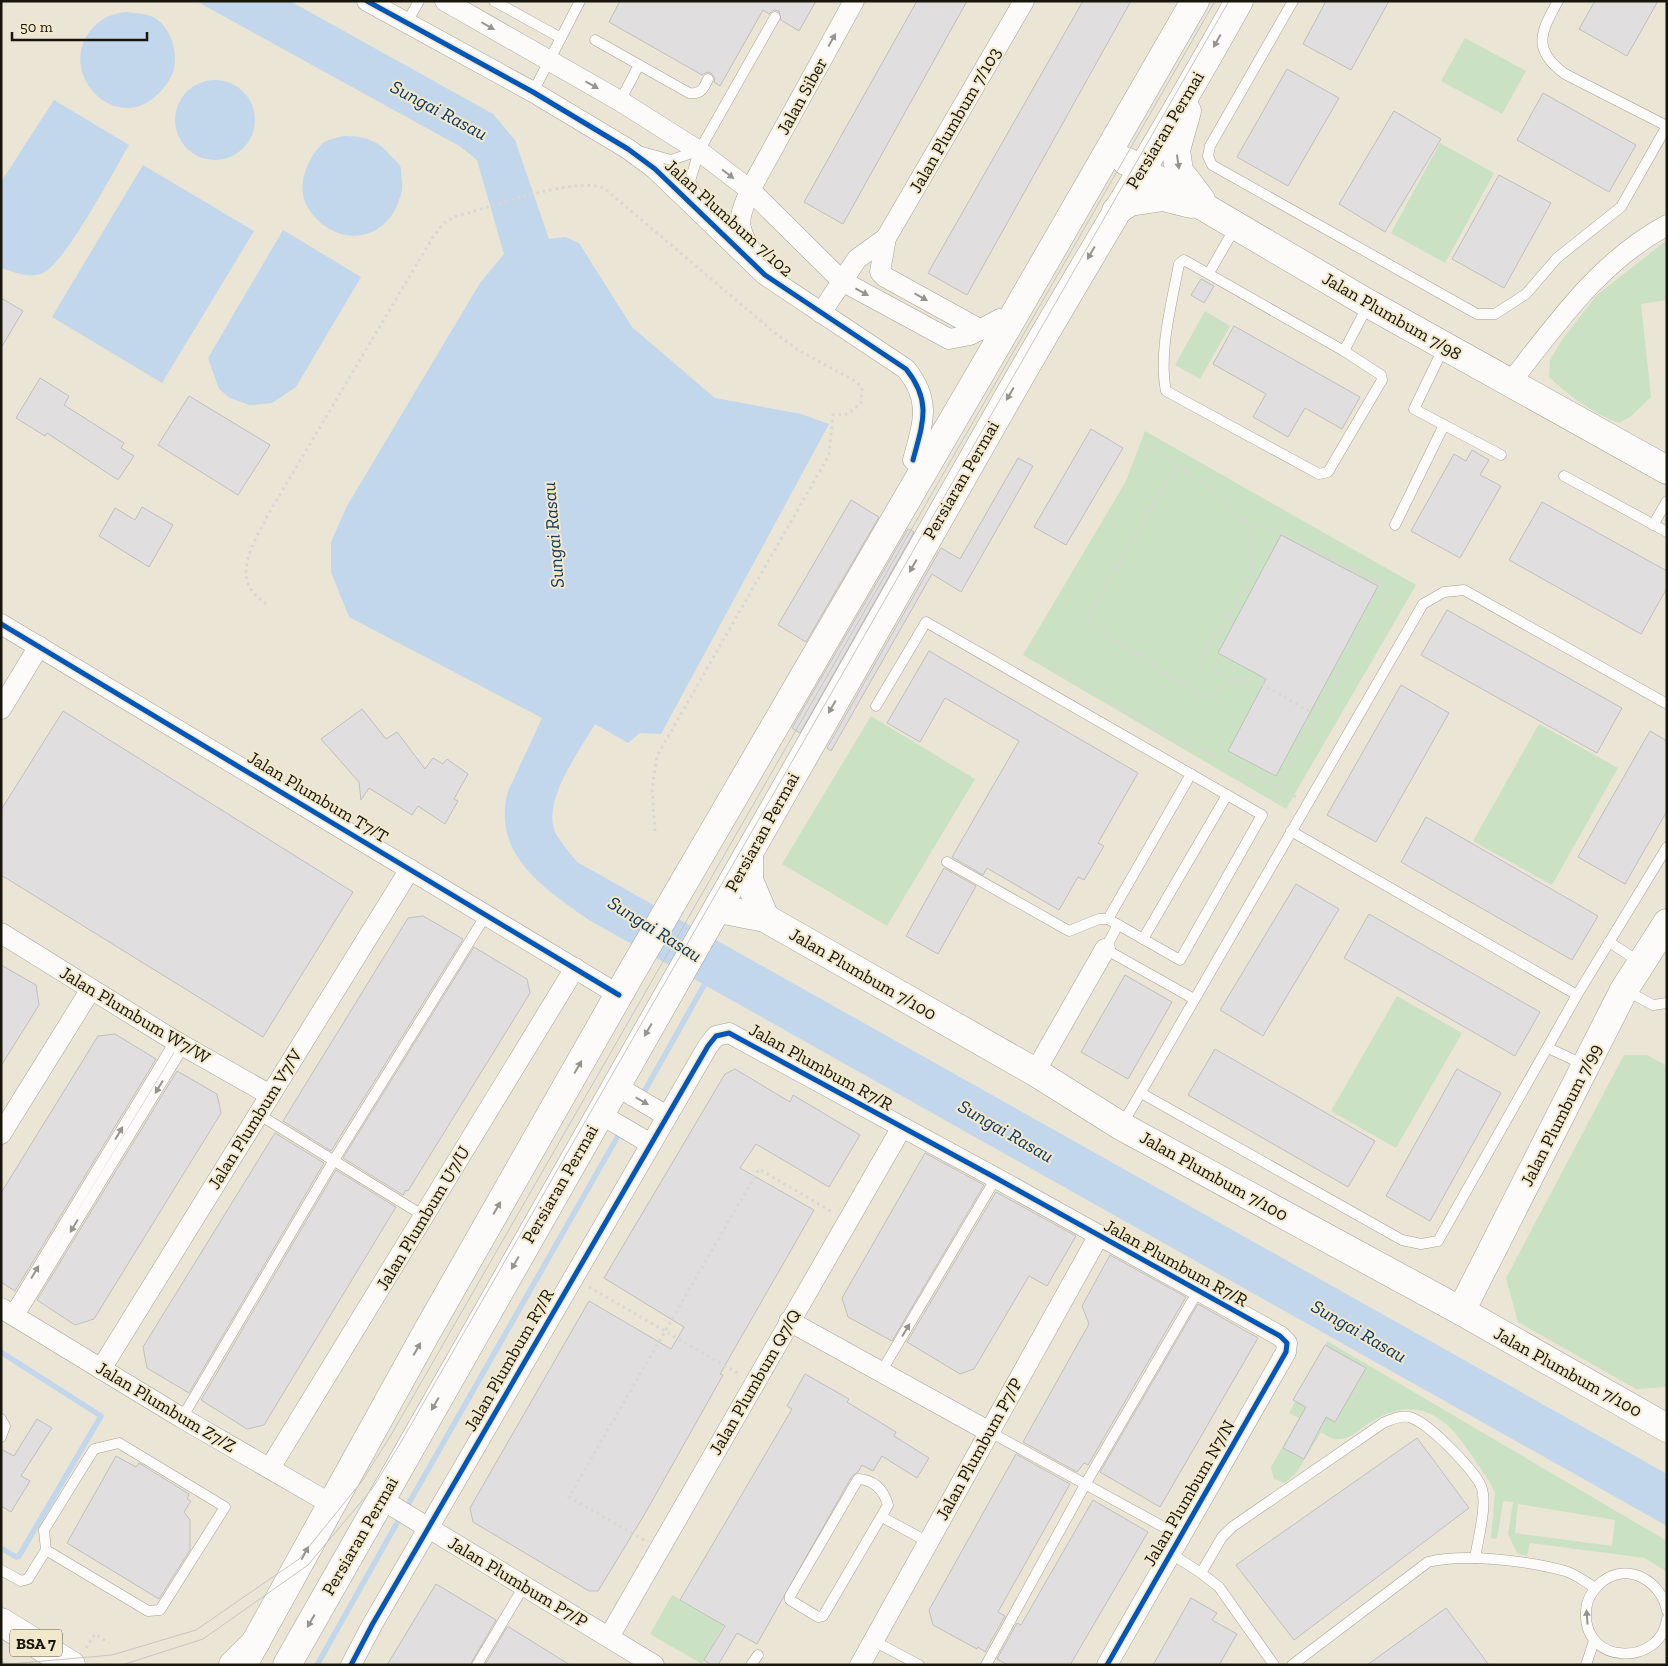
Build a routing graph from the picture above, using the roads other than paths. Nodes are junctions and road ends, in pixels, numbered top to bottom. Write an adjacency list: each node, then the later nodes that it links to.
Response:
1 (367, 1): 13 (street, Jalan Plumbum 7/102)
2 (419, 1): 13 (lane)
3 (446, 1): 16 (street, Jalan Plumbum 7/102, one-way to 16)
4 (494, 1): 14 (lane)
5 (580, 1): 14 (lane)
6 (854, 1): 26 (street, Jalan Siber, one-way to 6)
7 (1024, 1): 32 (street, Jalan Plumbum 7/103)
8 (1239, 1): 19 (main road, Persiaran Permai, one-way to 19)
9 (1293, 1): 22 (lane)
10 (1558, 1): 22 (lane)
11 (1191, 8): 25 (main road); 38 (main road, Persiaran Permai)
12 (775, 17): 24 (lane)
13 (406, 24): 20 (street, Jalan Plumbum 7/102)
14 (561, 38): 16 (lane)
15 (595, 40): 17 (lane)
16 (550, 61): 20 (lane); 21 (street, Jalan Plumbum 7/102, one-way to 21)
17 (639, 65): 18 (lane); 21 (lane)
18 (708, 79)
19 (1195, 81): 25 (main road, Persiaran Permai); 27 (main road, one-way to 27)
20 (534, 92): 23 (street, Jalan Plumbum 7/102)
21 (620, 101): 24 (street, Jalan Plumbum 7/102)
22 (1667, 126)
23 (628, 149): 24 (lane); 29 (street, Jalan Plumbum 7/102)
24 (698, 151): 26 (street, Jalan Plumbum 7/102, one-way to 26); 29 (lane)
25 (1131, 163): 27 (main road, Jalan Plumbum 7/98); 28 (main road, Persiaran Permai); 38 (main road)
26 (750, 190): 34 (street, Jalan Siber); 35 (street, Jalan Plumbum 7/102)
27 (1206, 208): 28 (main road); 31 (main road, Jalan Plumbum 7/98)
28 (1116, 211): 60 (main road, Persiaran Permai, one-way to 60)
29 (710, 220): 34 (street, Jalan Plumbum 7/102)
30 (1667, 225): 41 (street)
31 (1236, 226): 33 (lane); 36 (main road, Jalan Plumbum 7/98)
32 (886, 238): 35 (street); 38 (street, one-way to 38)
33 (1209, 273): 40 (lane); 40 (lane)
34 (765, 275): 37 (street, Jalan Plumbum 7/102)
35 (842, 281): 37 (street); 38 (street, Jalan Plumbum 7/102, one-way to 38)
36 (1369, 304): 39 (main road, Jalan Plumbum 7/98); 40 (lane)
37 (821, 313): 44 (street, Jalan Plumbum 7/102)
38 (997, 325): 44 (main road); 63 (main road, Persiaran Permai)
39 (1444, 346): 41 (main road, Jalan Plumbum 7/98); 42 (lane)
40 (1344, 351)
41 (1510, 383): 45 (main road, Jalan Plumbum 7/98)
42 (1444, 425): 43 (lane); 48 (lane)
43 (1501, 455)
44 (913, 460): 63 (main road)
45 (1667, 470)
46 (1564, 476): 49 (lane)
47 (1667, 501): 49 (lane)
48 (1394, 525)
49 (1653, 525): 50 (lane)
50 (1667, 532)
51 (1, 624): 52 (street, Jalan Plumbum T7/T)
52 (39, 646): 55 (street); 62 (street, Jalan Plumbum T7/T)
53 (1667, 704): 58 (lane)
54 (876, 706): 56 (lane)
55 (1, 709)
56 (1191, 774): 57 (lane); 67 (lane)
57 (1227, 795): 71 (lane); 71 (lane)
58 (1291, 831): 79 (lane); 80 (lane)
59 (1667, 847): 72 (lane)
60 (749, 854): 64 (main road, Persiaran Permai); 66 (main road)
61 (947, 862): 67 (lane)
62 (410, 868): 65 (street, Jalan Plumbum T7/T); 88 (street, Jalan Plumbum V7/V)
63 (682, 885): 76 (main road, Persiaran Permai)
64 (716, 913): 66 (main road); 86 (main road, Persiaran Permai, one-way to 86)
65 (486, 914): 75 (street, Jalan Plumbum T7/T); 96 (lane)
66 (765, 918): 85 (main road, Jalan Plumbum 7/100)
67 (1108, 919): 69 (lane)
68 (1667, 923): 74 (main road, Jalan Plumbum 7/99)
69 (1118, 925): 71 (lane); 73 (lane)
70 (2, 934): 77 (street, Jalan Plumbum W7/W)
71 (1143, 939)
72 (1609, 942): 74 (lane); 79 (lane)
73 (1105, 949): 80 (lane); 85 (street)
74 (1641, 963): 78 (main road, Jalan Plumbum 7/99)
75 (575, 968): 76 (street, Jalan Plumbum T7/T); 98 (street, Jalan Plumbum U7/U)
76 (624, 985): 115 (main road, Persiaran Permai, one-way to 76)
77 (91, 989): 82 (street, Jalan Plumbum W7/W); 94 (street)
78 (1624, 990): 81 (lane); 84 (main road, Jalan Plumbum 7/99)
79 (1578, 995): 83 (lane)
80 (1194, 999): 87 (lane)
81 (1667, 1003)
82 (180, 1043): 88 (street, Jalan Plumbum W7/W); 102 (lane)
83 (1548, 1048): 84 (lane); 87 (lane)
84 (1586, 1066): 101 (main road, Jalan Plumbum 7/99)
85 (1035, 1072): 92 (main road, Jalan Plumbum 7/100)
86 (616, 1086): 90 (main road, Persiaran Permai); 91 (street, one-way to 91)
87 (1141, 1093): 92 (lane)
88 (270, 1096): 89 (street, Jalan Plumbum V7/V)
89 (258, 1114): 96 (lane); 105 (street, Jalan Plumbum V7/V)
90 (600, 1114): 95 (street); 114 (main road, Persiaran Permai, one-way to 114)
91 (667, 1116): 93 (street, Jalan Plumbum R7/R); 95 (street, Jalan Plumbum R7/R)
92 (1122, 1126): 101 (main road, Jalan Plumbum 7/100)
93 (902, 1127): 97 (street, Jalan Plumbum R7/R); 103 (street, Jalan Plumbum Q7/Q)
94 (1, 1134)
95 (651, 1144): 117 (street, Jalan Plumbum R7/R)
96 (334, 1160): 98 (lane); 107 (lane)
97 (996, 1178): 99 (street, Jalan Plumbum R7/R); 106 (lane, one-way to 97)
98 (424, 1216): 112 (street, Jalan Plumbum U7/U)
99 (1099, 1235): 100 (street, Jalan Plumbum R7/R); 110 (street, Jalan Plumbum P7/P)
100 (1198, 1291): 104 (street, Jalan Plumbum R7/R); 113 (lane)
101 (1461, 1311): 109 (main road, Jalan Plumbum 7/100)
102 (10, 1313): 105 (street, Jalan Plumbum Z7/Z)
103 (789, 1321): 106 (street); 130 (street, Jalan Plumbum Q7/Q)
104 (1280, 1336): 118 (street, Jalan Plumbum N7/N)
105 (101, 1369): 107 (street, Jalan Plumbum Z7/Z)
106 (881, 1372): 110 (street)
107 (182, 1418): 112 (street, Jalan Plumbum Z7/Z)
108 (1, 1419): 111 (lane)
109 (1667, 1428)
110 (988, 1431): 113 (lane); 119 (street, Jalan Plumbum P7/P)
111 (1, 1437)
112 (270, 1468): 115 (street, Jalan Plumbum Z7/Z)
113 (1086, 1483): 118 (lane); 145 (lane)
114 (381, 1499): 117 (street, Jalan Plumbum P7/P); 138 (main road, Persiaran Permai, one-way to 138)
115 (331, 1504): 133 (main road, Persiaran Permai, one-way to 115)
116 (882, 1517): 116 (lane); 119 (lane)
117 (429, 1528): 125 (street, Jalan Plumbum P7/P); 139 (street, Jalan Plumbum R7/R)
118 (1180, 1536): 121 (street, Jalan Plumbum N7/N)
119 (928, 1542): 131 (street, Jalan Plumbum P7/P)
120 (46, 1550): 120 (lane); 123 (lane)
121 (1170, 1553): 124 (lane); 146 (street, Jalan Plumbum N7/N)
122 (1475, 1558): 124 (lane); 126 (lane); 148 (lane)
123 (1, 1570)
124 (1201, 1573): 147 (lane)
125 (524, 1586): 130 (street, Jalan Plumbum P7/P); 140 (lane)
126 (1596, 1588): 127 (lane); 132 (lane, one-way to 126)
127 (1667, 1610)
128 (1667, 1619): 135 (lane)
129 (1, 1622): 136 (main road, BSA 7)
130 (609, 1637): 141 (street, Jalan Plumbum P7/P)
131 (874, 1640): 143 (street, Jalan Plumbum P7/P); 144 (lane)
132 (1594, 1641): 135 (lane); 149 (lane)
133 (250, 1653): 137 (main road, Persiaran Permai)
134 (758, 1655): 142 (lane)
135 (1631, 1656): 150 (lane)
136 (78, 1657)
137 (233, 1665)
138 (287, 1665)
139 (351, 1665)
140 (477, 1665)
141 (654, 1665)
142 (751, 1665)
143 (860, 1665)
144 (920, 1665)
145 (986, 1665)
146 (1107, 1665)
147 (1274, 1665)
148 (1292, 1665)
149 (1586, 1665)
150 (1622, 1665)

